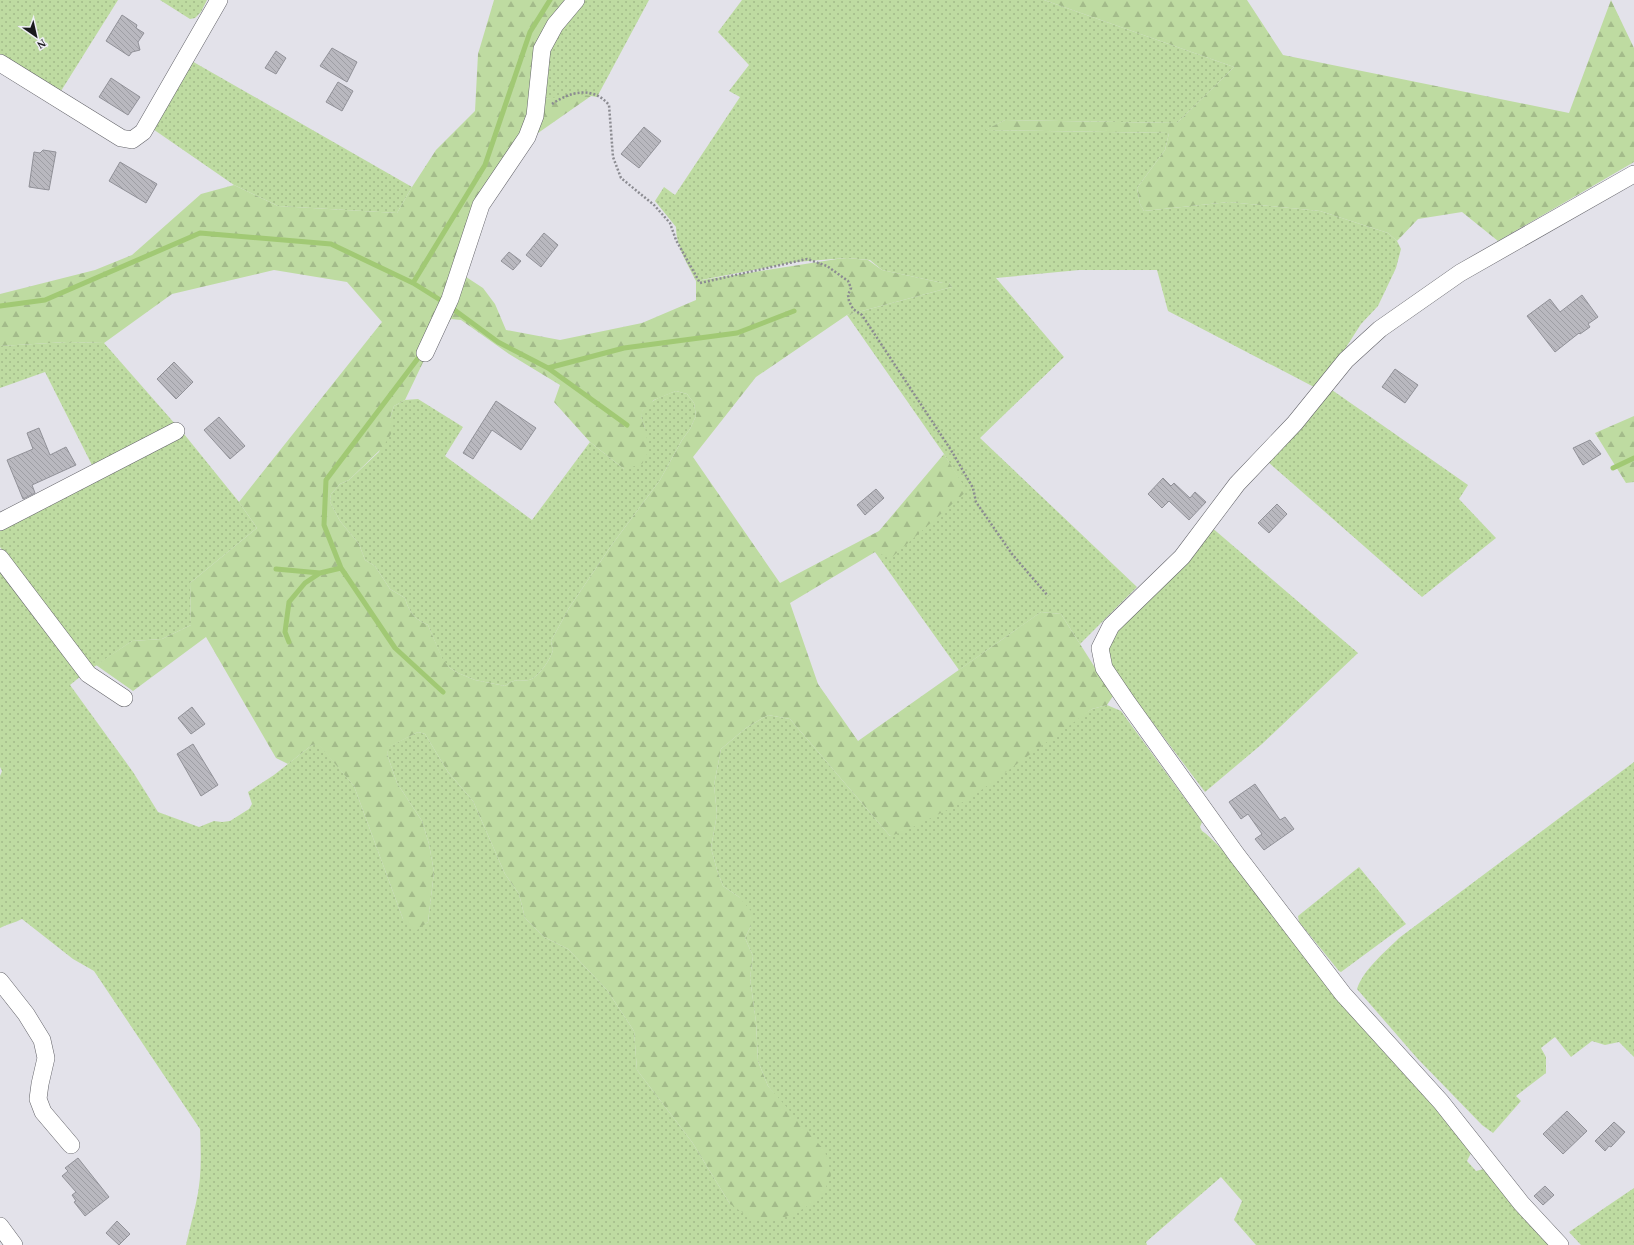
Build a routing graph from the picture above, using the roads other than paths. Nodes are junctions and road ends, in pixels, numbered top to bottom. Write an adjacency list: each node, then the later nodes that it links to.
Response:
1 (219, 0): 3 (street)
2 (576, 0): 5 (street)
3 (0, 62)
4 (1634, 174): 14 (street)
5 (425, 353)
6 (176, 431): 7 (street)
7 (0, 522)
8 (0, 558): 9 (street)
9 (124, 698)
10 (0, 981): 11 (street)
11 (71, 1145)
12 (0, 1226): 13 (street)
13 (14, 1245)
14 (1560, 1245)

